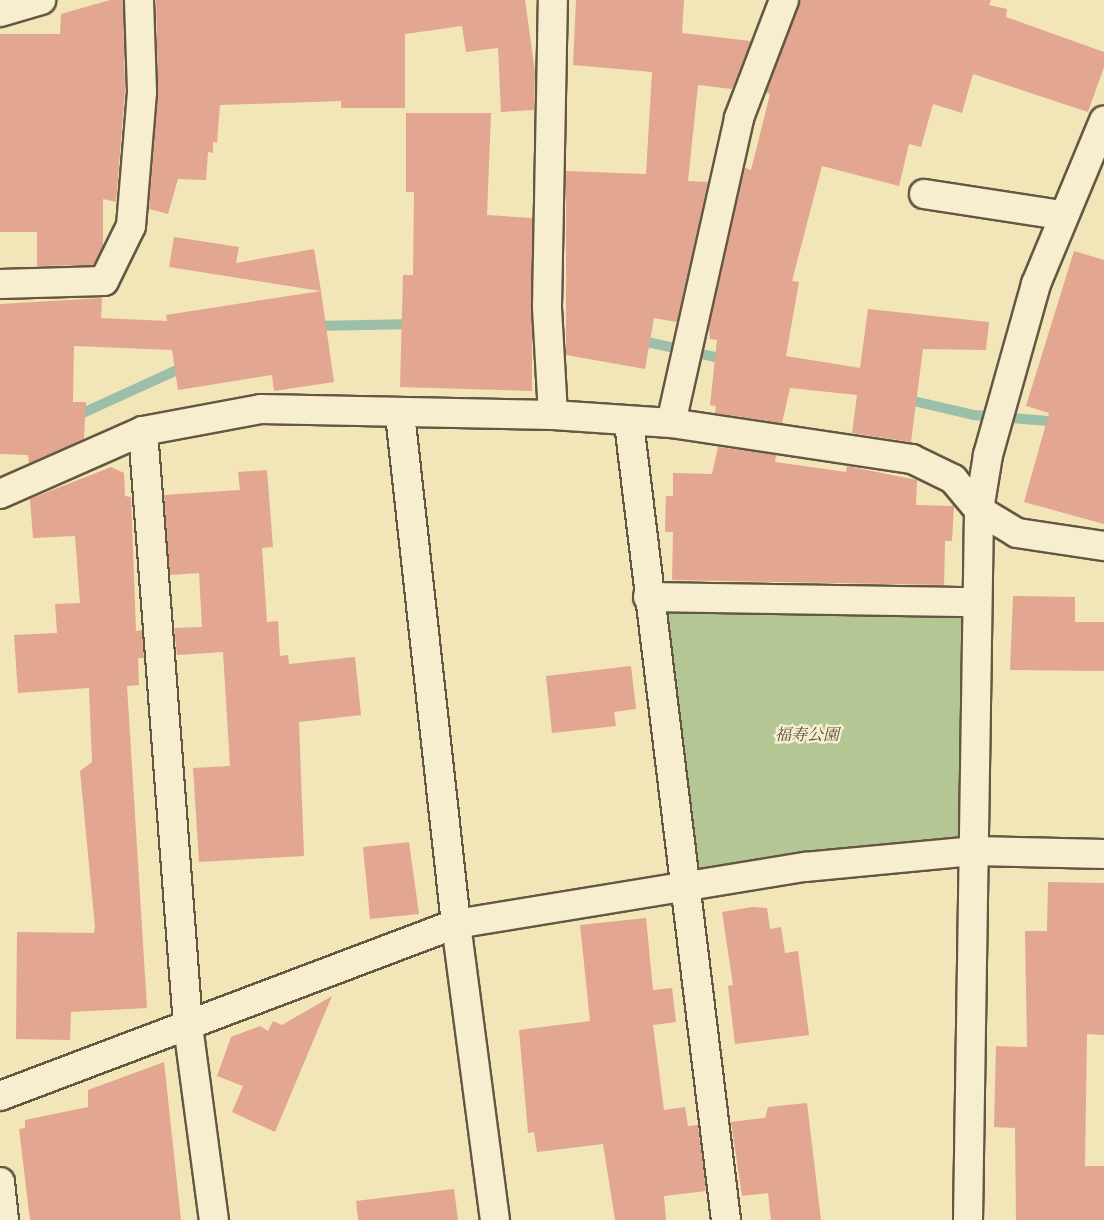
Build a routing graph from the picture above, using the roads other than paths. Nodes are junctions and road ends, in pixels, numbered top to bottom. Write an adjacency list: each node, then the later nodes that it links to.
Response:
1 (41, 0): 5 (street)
2 (139, 0): 9 (street)
3 (553, 0): 11 (street)
4 (784, 0): 13 (street)
5 (0, 12)
6 (1104, 121): 8 (street)
7 (924, 194): 8 (street)
8 (1062, 215): 16 (street)
9 (0, 284)
10 (400, 414): 11 (street); 14 (street); 23 (street)
11 (553, 415): 12 (street)
12 (629, 423): 13 (street); 18 (street)
13 (671, 423): 16 (street)
14 (143, 431): 15 (street); 24 (street)
15 (0, 494)
16 (979, 510): 17 (street); 19 (street)
17 (1104, 546)
18 (648, 597): 19 (street); 22 (street)
19 (977, 602): 20 (street)
20 (975, 851): 21 (street); 22 (street); 31 (street)
21 (1104, 854)
22 (687, 884): 23 (street); 30 (street)
23 (456, 924): 24 (street); 29 (street)
24 (188, 1026): 25 (street); 28 (street)
25 (0, 1096)
26 (0, 1182): 27 (street)
27 (4, 1220)
28 (214, 1220)
29 (495, 1220)
30 (726, 1220)
31 (969, 1220)

